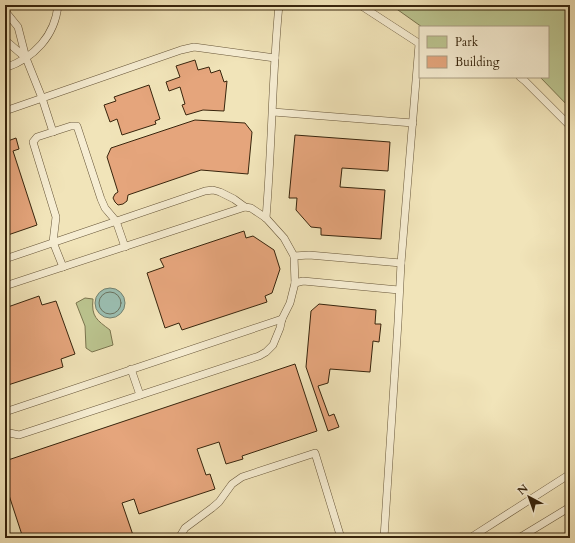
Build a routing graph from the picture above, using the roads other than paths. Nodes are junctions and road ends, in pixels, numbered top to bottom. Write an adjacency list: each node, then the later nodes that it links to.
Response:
1 (58, 5): 8 (lane)
2 (279, 5): 9 (lane)
3 (360, 5): 6 (lane)
4 (5, 11): 8 (lane)
5 (5, 40): 8 (lane)
6 (419, 43)
7 (419, 55): 15 (lane)
8 (26, 58): 10 (lane); 12 (lane)
9 (275, 58): 12 (lane); 14 (lane)
10 (5, 68)
11 (521, 78): 16 (lane)
12 (42, 98): 13 (lane); 17 (lane)
13 (5, 111)
14 (273, 112): 15 (lane); 19 (lane)
15 (413, 123): 25 (lane)
16 (570, 126)
17 (53, 132): 20 (lane); 21 (lane)
18 (245, 207): 19 (lane); 20 (lane); 22 (lane)
19 (266, 218): 23 (lane)
20 (116, 221): 21 (lane); 22 (lane)
21 (53, 242): 24 (lane); 26 (lane)
22 (125, 247): 26 (lane)
23 (294, 256): 25 (lane); 27 (lane)
24 (5, 259)
25 (401, 264): 29 (lane)
26 (63, 267): 28 (lane)
27 (295, 283): 29 (lane); 30 (lane)
28 (5, 286)
29 (399, 290): 39 (lane)
30 (282, 319): 31 (lane); 32 (lane)
31 (131, 369): 32 (lane); 33 (lane)
32 (140, 395): 34 (lane)
33 (5, 412)
34 (5, 432)
35 (570, 474): 40 (lane)
36 (570, 507): 41 (lane)
37 (179, 538): 38 (lane)
38 (342, 538)
39 (384, 538)
40 (470, 538)
41 (519, 538)

